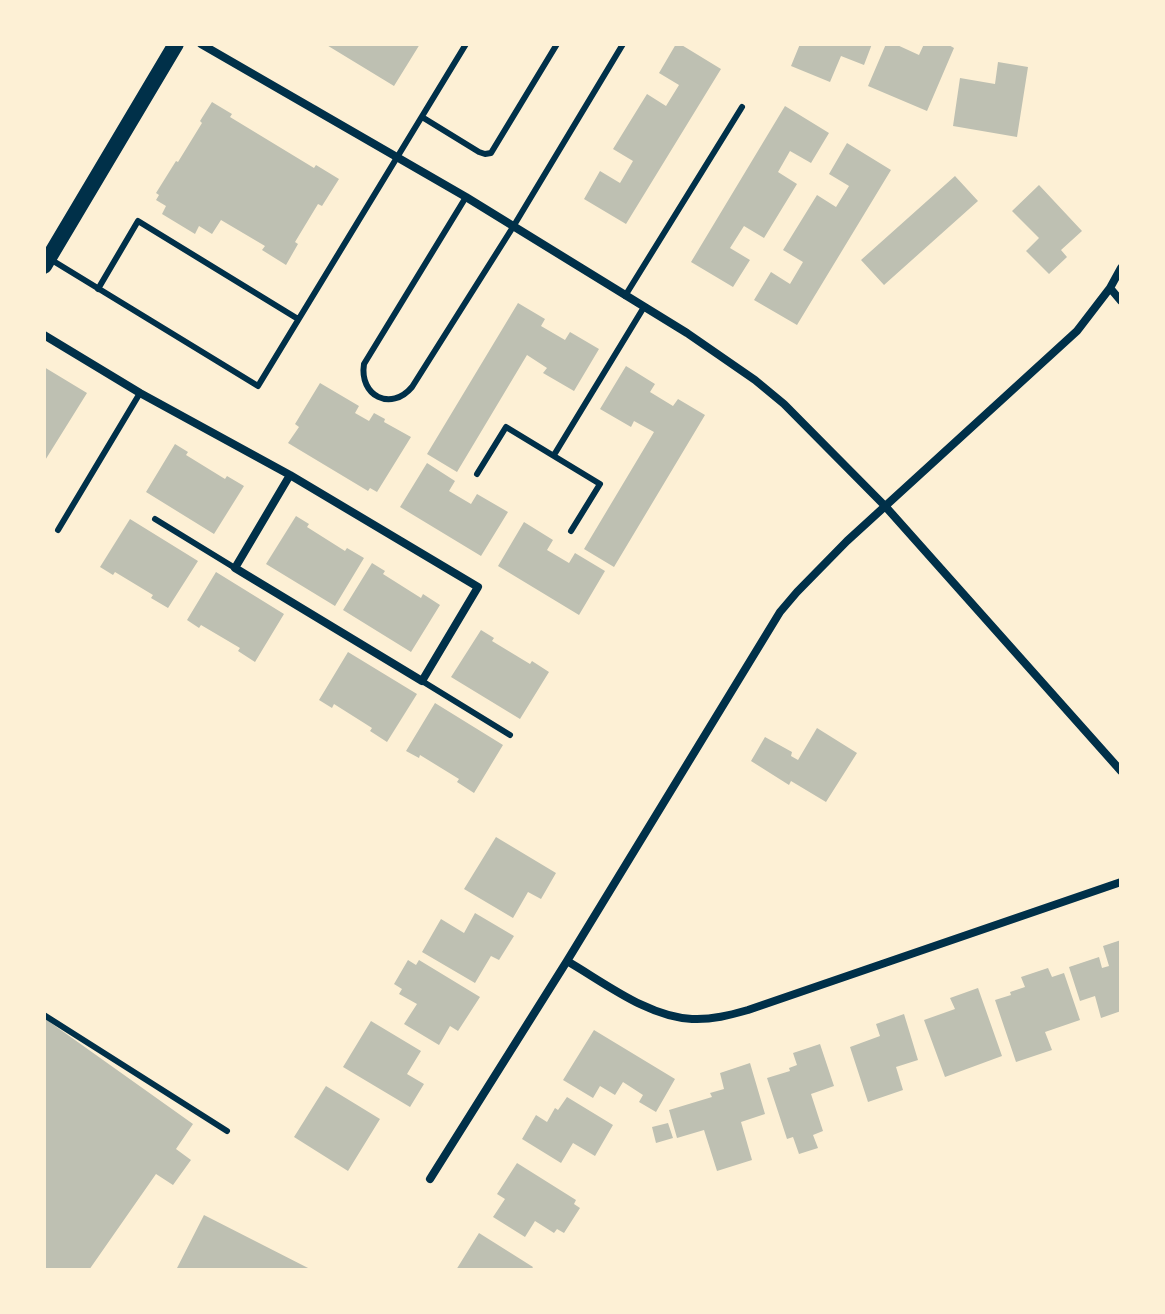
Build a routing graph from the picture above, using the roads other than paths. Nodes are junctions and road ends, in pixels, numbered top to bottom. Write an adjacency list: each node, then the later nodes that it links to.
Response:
1 (176, 44): 11 (main road)
2 (201, 44): 8 (street)
3 (466, 44): 7 (lane)
4 (557, 44): 7 (lane)
5 (623, 44): 10 (lane)
6 (742, 107): 15 (lane)
7 (422, 117): 8 (lane)
8 (398, 157): 9 (street); 18 (lane)
9 (466, 197): 10 (street); 10 (lane)
10 (513, 227): 15 (street)
11 (46, 262): 14 (lane)
12 (1121, 268): 13 (street)
13 (1110, 288): 16 (street); 24 (street)
14 (98, 289): 18 (lane); 18 (lane)
15 (625, 296): 17 (street)
16 (1121, 301)
17 (644, 307): 21 (lane); 24 (street)
18 (298, 319)
19 (44, 335): 20 (street)
20 (140, 393): 23 (street); 26 (lane)
21 (554, 455): 22 (lane); 27 (lane)
22 (477, 474)
23 (290, 475): 28 (street); 29 (street)
24 (885, 506): 31 (street); 33 (street)
25 (155, 519): 28 (lane)
26 (58, 530)
27 (571, 531)
28 (235, 568): 29 (street)
29 (422, 681): 30 (lane)
30 (510, 735)
31 (1121, 771)
32 (1121, 882): 33 (street)
33 (567, 961): 36 (street)
34 (44, 1015): 35 (lane)
35 (227, 1131)
36 (430, 1179)

